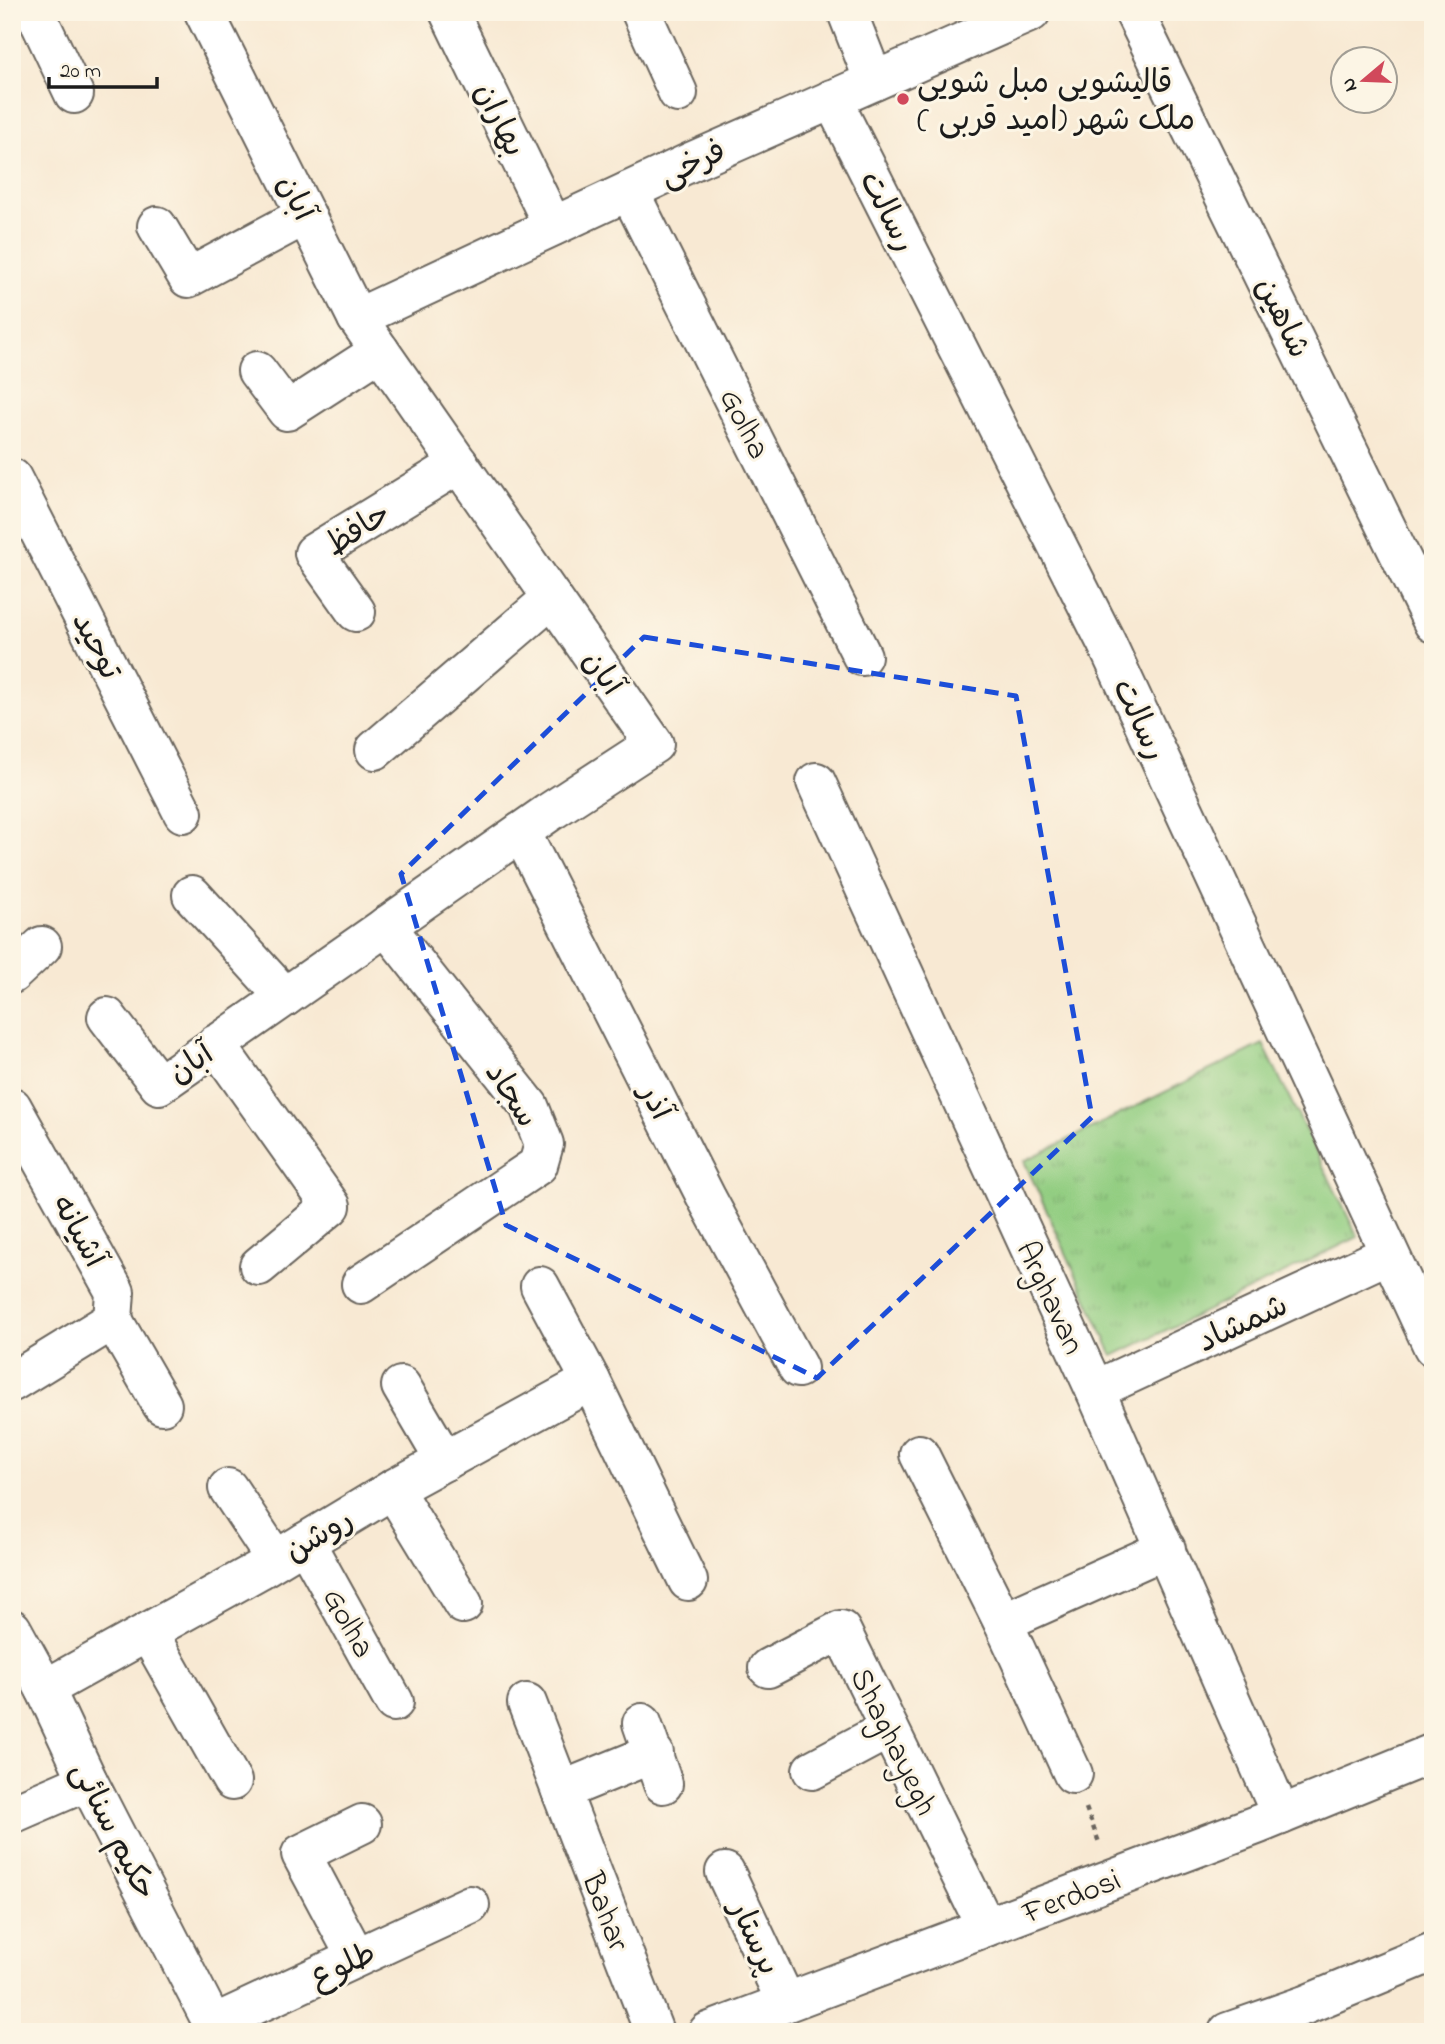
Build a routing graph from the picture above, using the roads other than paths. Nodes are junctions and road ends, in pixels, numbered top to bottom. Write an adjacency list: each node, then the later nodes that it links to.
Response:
1 (35, 12): 10 (street)
2 (204, 12): 13 (street, آبان)
3 (449, 12): 15 (street, بهاران)
4 (640, 12): 9 (street)
5 (847, 12): 8 (street)
6 (1031, 12): 8 (street, فرخی)
7 (1135, 12): 23 (street, شاهین)
8 (874, 81): 11 (street, فرخی)
9 (678, 93)
10 (74, 94)
11 (832, 99): 12 (street, فرخی); 37 (street, رسالت)
12 (629, 191): 15 (street, فرخی); 24 (street, Golha)
13 (306, 215): 14 (street); 16 (street, آبان)
14 (157, 226)
15 (553, 226): 16 (street, فرخی)
16 (357, 318): 17 (street, آبان)
17 (380, 351): 18 (street); 19 (street, آبان)
18 (257, 371)
19 (459, 464): 21 (street, آبان); 22 (street, حافظ)
20 (12, 478): 27 (street, توحید)
21 (552, 597): 25 (street); 28 (street, آبان)
22 (356, 611)
23 (1433, 623)
24 (862, 656)
25 (376, 750)
26 (816, 782): 47 (street, Arghavan)
27 (184, 813)
28 (521, 832): 30 (street, آبان); 43 (street, آذر)
29 (192, 895): 33 (street)
30 (386, 926): 33 (street, آبان); 39 (street, سجاد)
31 (42, 946): 32 (street)
32 (12, 974)
33 (285, 997): 35 (street, آبان)
34 (107, 1017): 35 (street, آبان)
35 (216, 1044): 38 (street)
36 (12, 1107): 41 (street, آشیانه)
37 (1389, 1254): 42 (street, رسالت); 47 (street, شمشاد)
38 (259, 1266)
39 (361, 1284)
40 (540, 1286): 44 (street)
41 (113, 1320): 45 (street); 48 (street)
42 (1433, 1347)
43 (798, 1368)
44 (591, 1381): 50 (street, روشن); 55 (street)
45 (12, 1382)
46 (401, 1385): 50 (street)
47 (1095, 1390): 53 (street, Arghavan)
48 (162, 1405)
49 (919, 1454): 57 (street)
50 (445, 1461): 52 (street, روشن)
51 (229, 1488): 54 (street, Golha)
52 (393, 1489): 54 (street, روشن); 56 (street)
53 (1166, 1549): 57 (street); 73 (street, Arghavan)
54 (290, 1550): 59 (street, روشن); 62 (street, Golha)
55 (688, 1581)
56 (463, 1604)
57 (1003, 1622): 68 (street)
58 (12, 1629): 61 (street, حکیم سنائی)
59 (148, 1632): 61 (street, روشن); 70 (street)
60 (768, 1668): 64 (street, Shaghayegh)
61 (45, 1689): 69 (street, حکیم سنائی)
62 (394, 1702)
63 (527, 1703): 71 (street, Bahar)
64 (889, 1729): 67 (street); 77 (street, Shaghayegh)
65 (653, 1753): 71 (street)
66 (1433, 1753): 73 (street, Ferdosi)
67 (812, 1770)
68 (1073, 1774)
69 (88, 1781): 72 (street); 82 (street, حکیم سنائی)
70 (232, 1781)
71 (561, 1791): 83 (street, Bahar)
72 (12, 1814)
73 (1281, 1815): 77 (street, Ferdosi)
74 (362, 1824): 79 (street)
75 (725, 1872): 80 (street, پرستار)
76 (470, 1906): 79 (street, طلوع)
77 (986, 1927): 80 (street, Ferdosi)
78 (1433, 1952): 81 (street)
79 (356, 1957): 82 (street, طلوع)
80 (786, 2002): 84 (street, Ferdosi)
81 (1310, 2019): 85 (street)
82 (215, 2028)
83 (654, 2032)
84 (708, 2032)
85 (1228, 2032)

